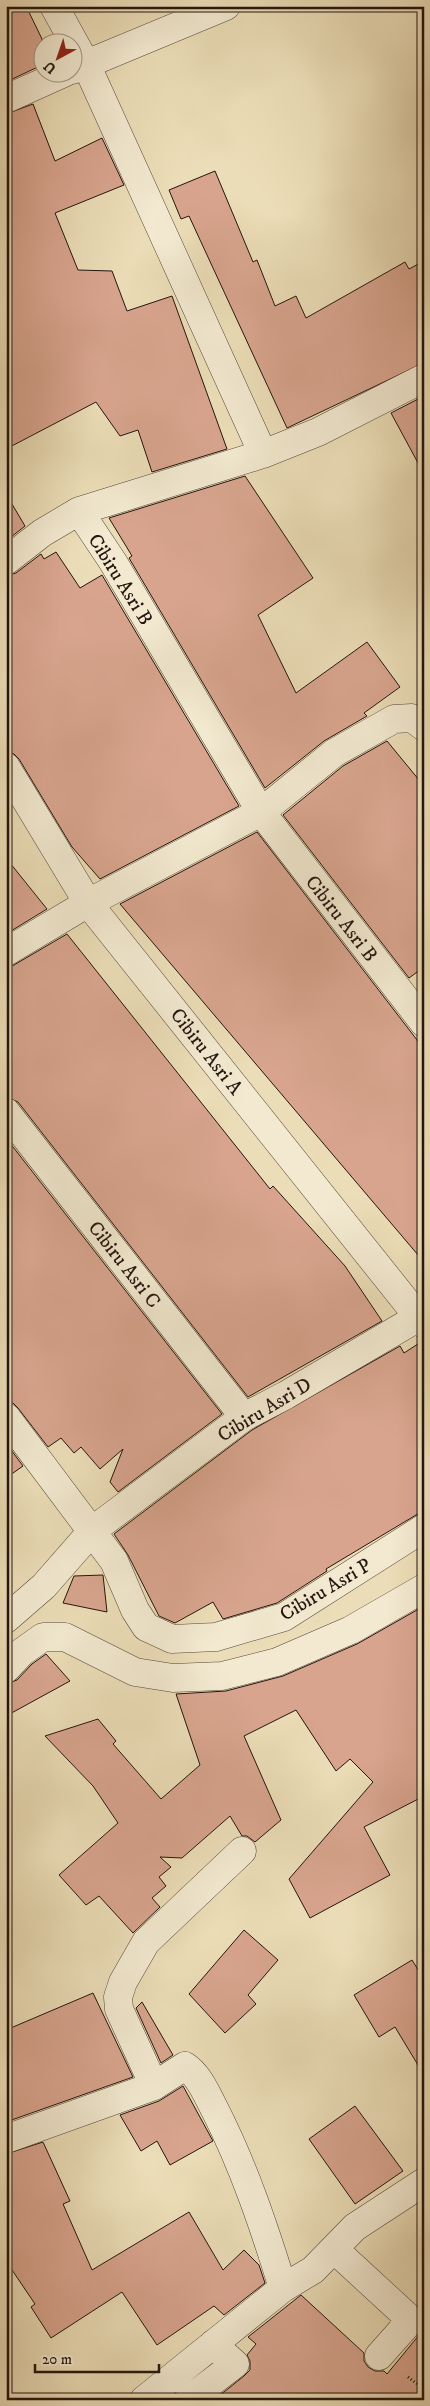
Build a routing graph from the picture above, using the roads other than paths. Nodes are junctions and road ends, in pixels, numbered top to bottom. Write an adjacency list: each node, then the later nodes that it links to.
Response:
1 (54, 6): 3 (street)
2 (226, 6): 4 (street)
3 (63, 32)
4 (82, 66)
5 (44, 82): 7 (street)
6 (81, 82): 9 (street)
7 (6, 98)
8 (424, 378): 9 (street, Cibiru Asri B)
9 (263, 454): 10 (street, Cibiru Asri B)
10 (79, 512): 11 (street); 14 (street, Cibiru Asri B)
11 (6, 560)
12 (424, 727): 14 (street)
13 (6, 767): 15 (street, Cibiru Asri A)
14 (261, 812): 15 (street); 17 (street, Cibiru Asri B)
15 (88, 903): 16 (street); 19 (street, Cibiru Asri A)
16 (6, 952)
17 (424, 1023)
18 (6, 1112): 21 (street, Cibiru Asri C)
19 (422, 1319): 21 (street, Cibiru Asri D)
20 (6, 1417): 23 (street, Cibiru Asri P)
21 (244, 1417): 23 (street, Cibiru Asri D)
22 (424, 1528): 23 (street, Cibiru Asri P)
23 (92, 1530): 25 (street, Cibiru Asri D)
24 (424, 1588): 26 (street)
25 (6, 1619)
26 (6, 1668)
27 (242, 1851): 28 (street)
28 (154, 2086): 29 (street); 32 (street)
29 (6, 2139)
30 (424, 2182): 31 (street)
31 (335, 2250): 32 (street); 34 (street)
32 (284, 2288): 33 (street)
33 (213, 2344): 35 (street); 36 (street)
34 (379, 2356)
35 (144, 2400)
36 (188, 2400)

